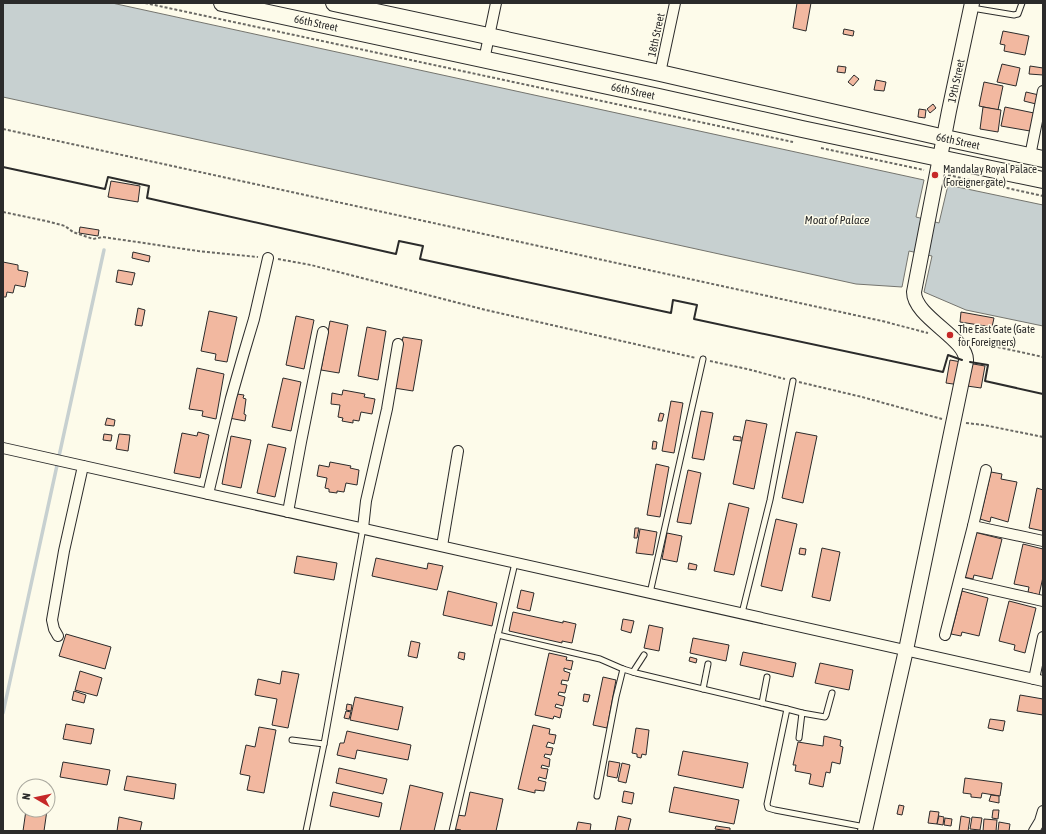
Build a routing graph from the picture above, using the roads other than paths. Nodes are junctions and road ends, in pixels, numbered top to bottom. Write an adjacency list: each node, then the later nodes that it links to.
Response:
1 (222, 3): 8 (main road, 66th Street)
2 (334, 3): 7 (main road, 66th Street)
3 (496, 3): 7 (street)
4 (675, 3): 9 (street, 18th Street)
5 (1022, 3): 6 (lane)
6 (971, 6): 11 (street, 19th Street)
7 (488, 36): 8 (street); 9 (main road, 66th Street)
8 (484, 60): 13 (main road, 66th Street)
9 (660, 73): 11 (main road, 66th Street)
10 (1043, 90): 12 (street)
11 (944, 138): 12 (main road, 66th Street); 13 (street, 19th Street)
12 (1036, 158)
13 (938, 171): 14 (main road, 66th Street); 39 (street, 19th Street)
14 (1043, 180)
15 (268, 258): 24 (street)
16 (323, 332): 25 (street)
17 (398, 344): 27 (street)
18 (703, 359): 32 (lane)
19 (793, 381): 34 (lane)
20 (3, 448): 22 (street)
21 (458, 451): 29 (street)
22 (83, 466): 24 (street); 37 (street)
23 (986, 470): 26 (street)
24 (208, 494): 25 (street)
25 (288, 512): 27 (street)
26 (973, 526): 28 (street); 31 (street)
27 (363, 528): 29 (street); 53 (lane)
28 (1043, 541)
29 (442, 546): 30 (street)
30 (515, 563): 32 (street); 35 (lane)
31 (959, 582): 33 (street); 36 (street)
32 (650, 593): 34 (street)
33 (1043, 601)
34 (742, 614): 39 (street)
35 (498, 635): 42 (lane); 58 (lane)
36 (945, 635)
37 (58, 636)
38 (1043, 638): 45 (street)
39 (906, 650): 45 (street); 56 (street, 19th Street)
40 (644, 655): 43 (lane)
41 (708, 664): 46 (lane)
42 (623, 669): 43 (lane); 54 (lane)
43 (633, 672): 46 (lane)
44 (767, 677): 48 (lane)
45 (1038, 680)
46 (703, 689): 48 (lane)
47 (832, 693): 50 (lane)
48 (762, 703): 49 (lane)
49 (787, 709): 50 (lane); 56 (lane)
50 (802, 713): 51 (lane)
51 (799, 738)
52 (292, 740): 53 (lane)
53 (324, 744): 57 (lane)
54 (597, 796)
55 (1043, 811): 59 (street)
56 (865, 829)
57 (306, 831)
58 (452, 831)
59 (1034, 831)

